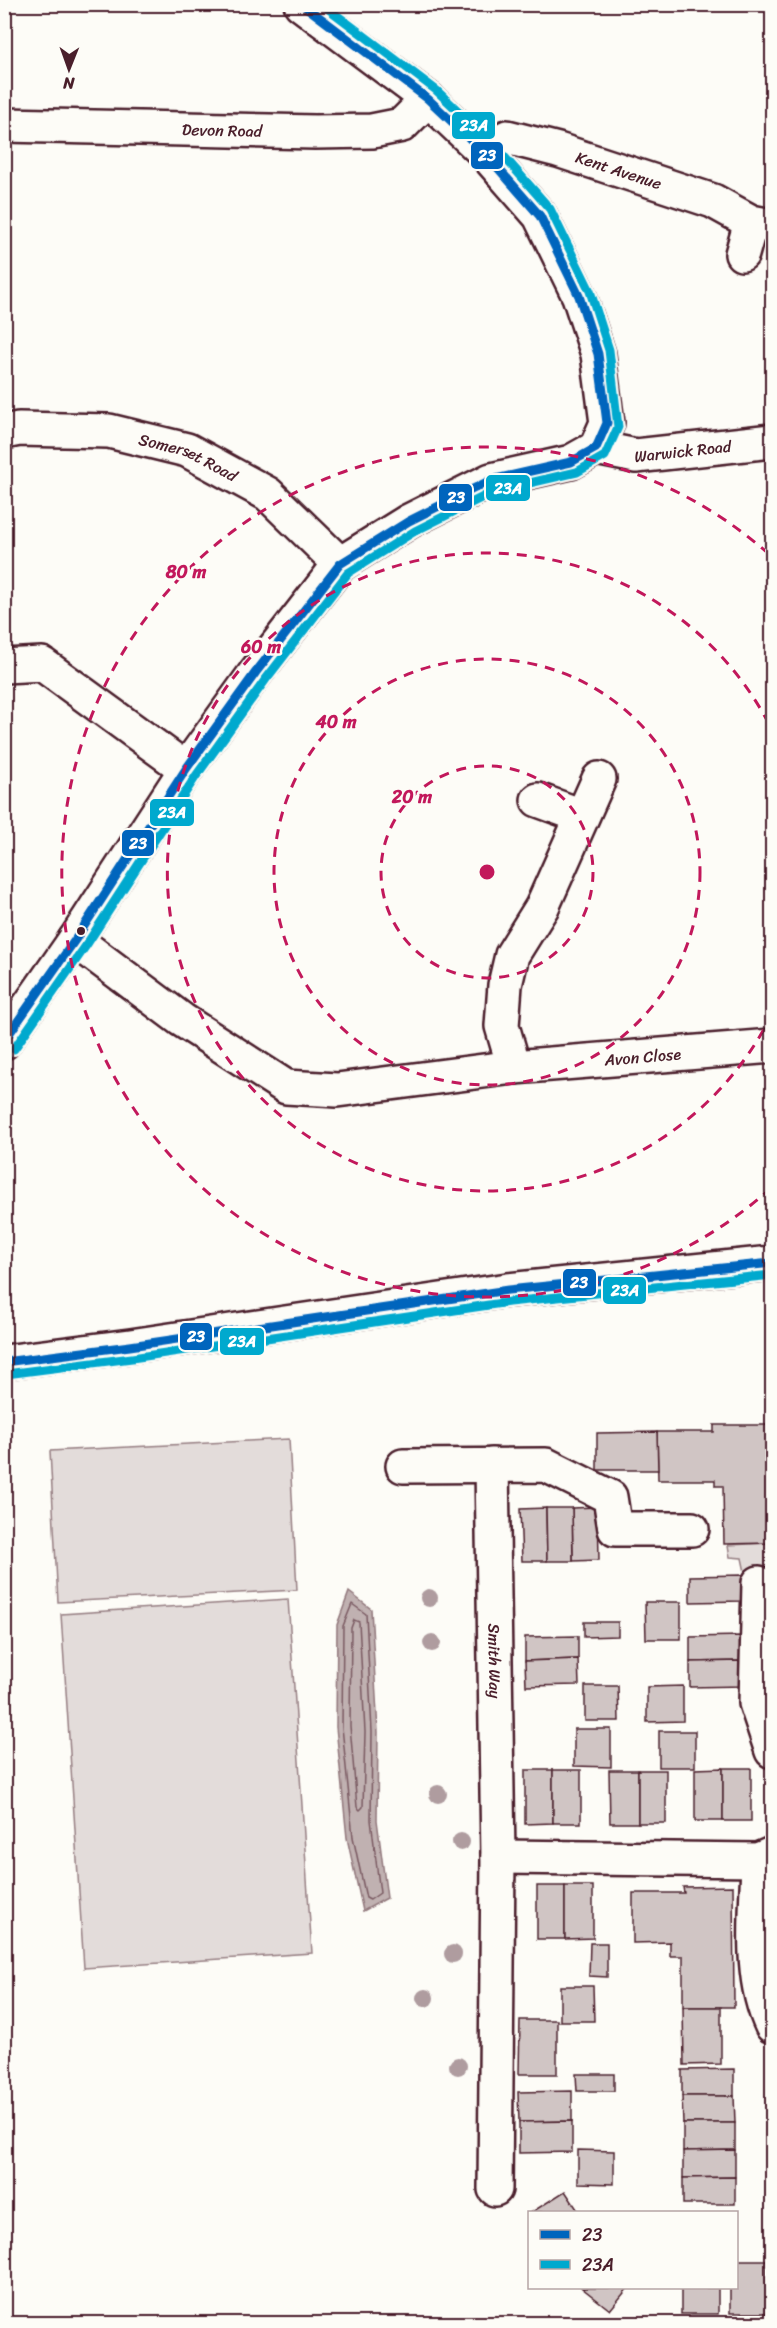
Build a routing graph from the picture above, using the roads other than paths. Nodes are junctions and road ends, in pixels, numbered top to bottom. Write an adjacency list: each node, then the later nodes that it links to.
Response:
1 (301, 4): 2 (street)
2 (428, 99): 3 (street, Devon Road); 4 (street)
3 (4, 124)
4 (484, 152): 5 (street, Kent Avenue); 9 (street)
5 (762, 224): 6 (street, Kent Avenue)
6 (742, 254)
7 (4, 432): 10 (street, Somerset Road)
8 (772, 441): 9 (street, Warwick Road)
9 (596, 448): 10 (street)
10 (340, 564): 12 (street)
11 (4, 666): 12 (street)
12 (186, 769): 16 (street)
13 (599, 779): 15 (street)
14 (538, 800): 15 (street)
15 (582, 816): 19 (street)
16 (75, 940): 17 (street); 19 (street, Avon Close)
17 (4, 1042)
18 (772, 1046): 19 (street, Avon Close)
19 (514, 1067)
20 (772, 1263): 21 (street)
21 (4, 1362)
22 (492, 1465): 23 (street); 24 (street); 27 (street, Smith Way)
23 (403, 1466)
24 (692, 1530)
25 (759, 1583): 26 (street)
26 (772, 1751)
27 (498, 1857): 28 (street); 30 (street, Smith Way)
28 (765, 1857): 29 (street)
29 (772, 2026)
30 (495, 2189)

